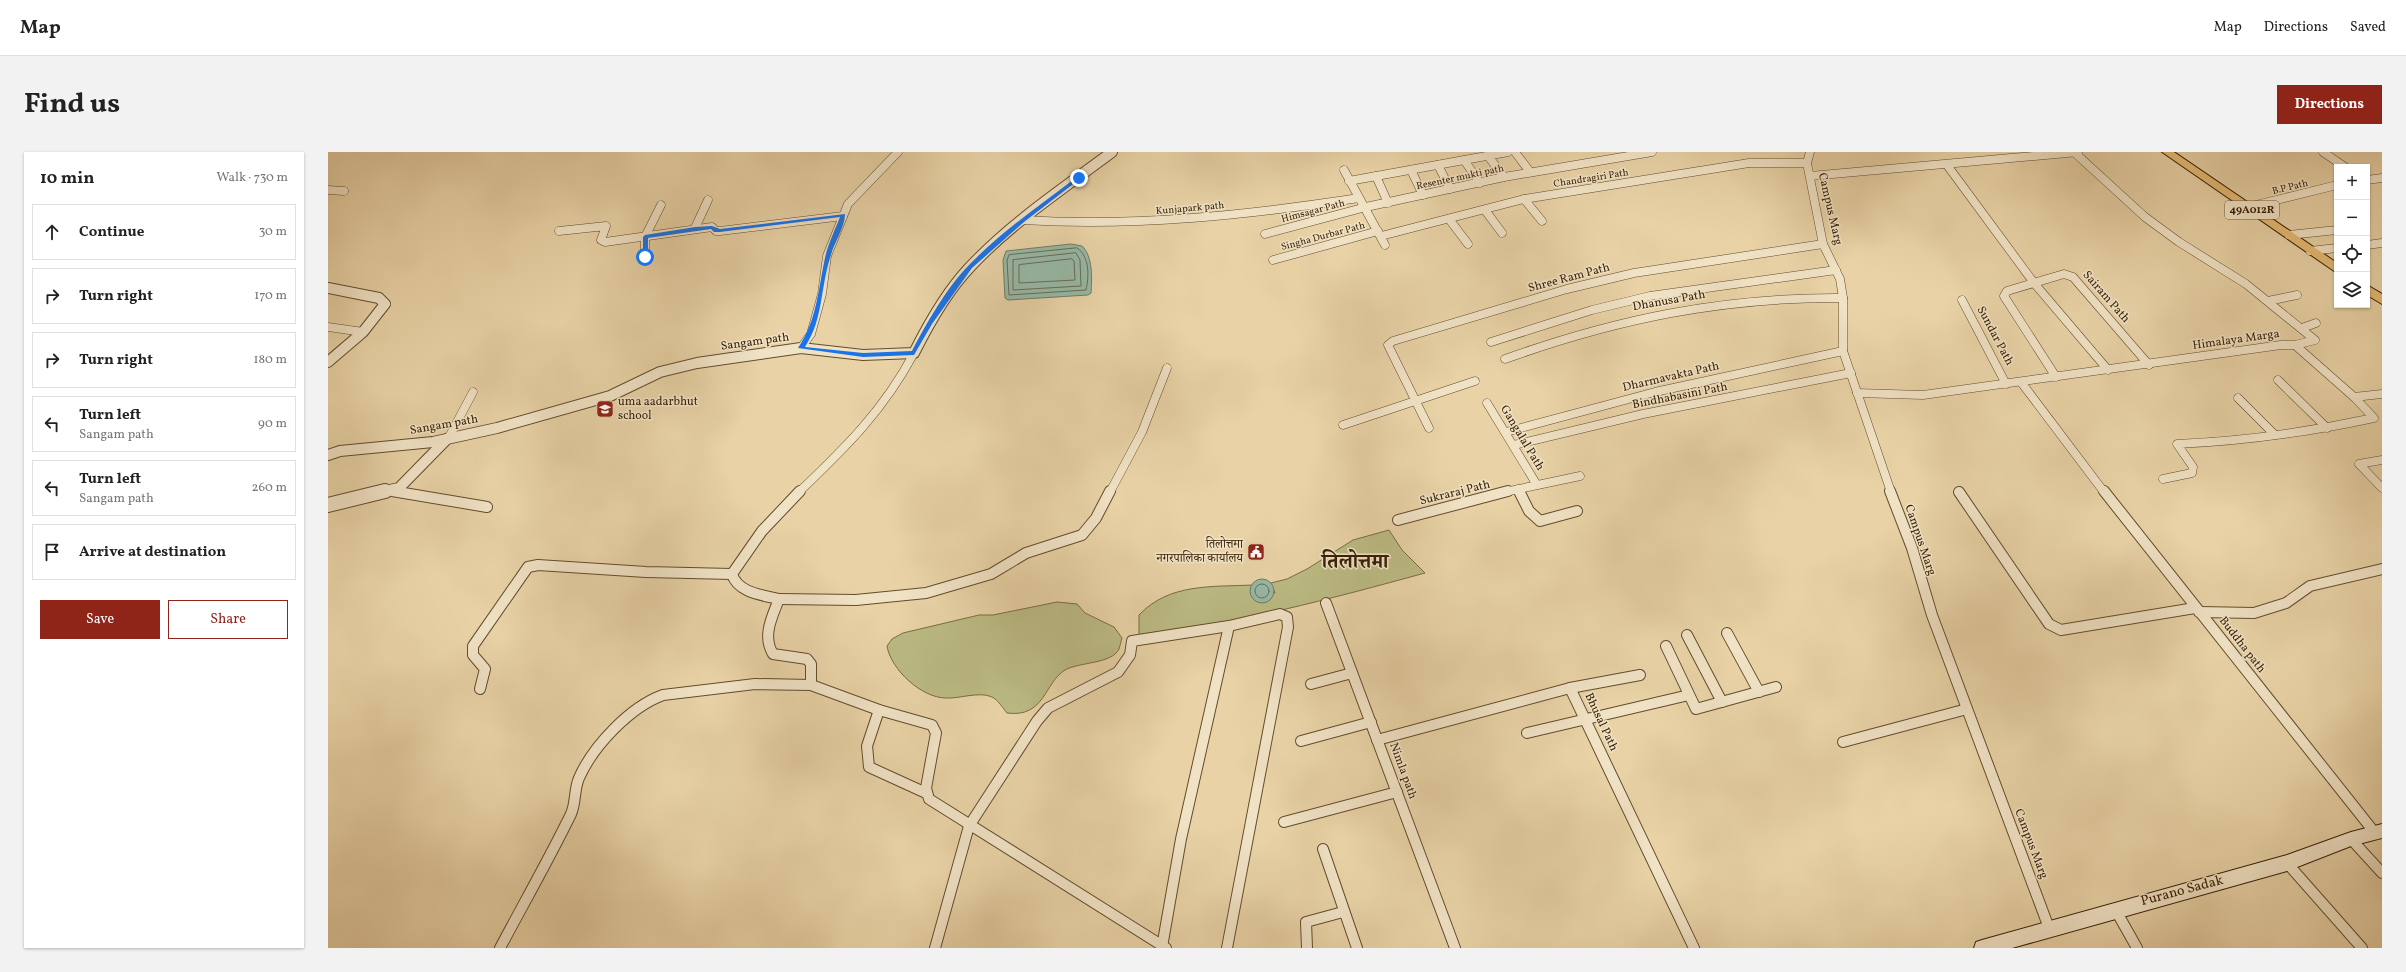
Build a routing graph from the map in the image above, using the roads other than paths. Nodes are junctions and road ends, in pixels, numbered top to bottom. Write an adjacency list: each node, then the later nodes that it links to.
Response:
1 (898, 152): 41 (street)
2 (1112, 152): 43 (street)
3 (1508, 152): 11 (street)
4 (1515, 152): 20 (street)
5 (1652, 152): 20 (street, Resenter mukti path)
6 (1810, 152): 14 (street, Campus Marg)
7 (1989, 152): 13 (street)
8 (2076, 152): 13 (street); 71 (street, Himalaya Marga)
9 (2167, 152): 39 (main road, 49A012R)
10 (2323, 152): 15 (street)
11 (1488, 156): 12 (street); 23 (street)
12 (1464, 160): 16 (street); 27 (street)
13 (1995, 160): 17 (street)
14 (1807, 163): 22 (street, Campus Marg); 34 (street, Chandragiri Path)
15 (2341, 164)
16 (1438, 165): 19 (street); 30 (street)
17 (1947, 165): 22 (street); 64 (street)
18 (1344, 170): 26 (street)
19 (1411, 170): 21 (street); 32 (street)
20 (1530, 172): 23 (street, Resenter mukti path)
21 (1376, 176): 26 (street); 36 (street)
22 (1810, 176): 55 (street, Campus Marg)
23 (1504, 177): 27 (street, Resenter mukti path)
24 (2382, 178): 25 (street)
25 (2370, 180)
26 (1350, 181): 33 (street)
27 (1480, 183): 30 (street, Resenter mukti path)
28 (2334, 186): 39 (street, B.P Path)
29 (328, 190): 31 (street)
30 (1450, 190): 32 (street, Resenter mukti path)
31 (344, 191)
32 (1422, 195): 36 (street, Resenter mukti path)
33 (1359, 198): 38 (street); 43 (street, Kunjapark path)
34 (1524, 199): 40 (street, Chandragiri Path); 44 (street)
35 (708, 200): 45 (street)
36 (1388, 203): 38 (street, Resenter mukti path)
37 (661, 205): 52 (street)
38 (1366, 207): 49 (street, Himsagar Path); 50 (street)
39 (2248, 207): 51 (main road, 49A012R)
40 (1485, 210): 42 (street, Chandragiri Path); 48 (street)
41 (844, 216): 45 (street); 78 (street)
42 (1450, 219): 50 (street, Chandragiri Path); 54 (street)
43 (1022, 220): 80 (street)
44 (1542, 221)
45 (695, 228): 52 (street)
46 (2334, 230): 51 (street)
47 (559, 231): 52 (street)
48 (1502, 233)
49 (1265, 234)
50 (1380, 234): 56 (street); 61 (street, Singha Durbar Path)
51 (2288, 235): 59 (main road, 49A012R)
52 (645, 237): 60 (street)
53 (2382, 243): 57 (street)
54 (1468, 244)
55 (1823, 244): 63 (street, Campus Marg); 97 (street, Shree Ram Path)
56 (1386, 245)
57 (2370, 245)
58 (2334, 248): 59 (street)
59 (2310, 251): 62 (main road, 49A012R)
60 (645, 257)
61 (1273, 260)
62 (2334, 267)
63 (1836, 270): 68 (street, Campus Marg); 76 (street)
64 (2034, 283): 83 (street, Sairam Path); 85 (street); 87 (street, Sairam Path)
65 (328, 288): 75 (street)
66 (2370, 291): 69 (main road)
67 (2296, 295): 71 (street)
68 (1843, 298): 79 (street, Campus Marg); 81 (street, Dhanusa Path)
69 (2382, 299)
70 (1962, 300): 91 (street, Sundar Path)
71 (2268, 301): 74 (street, Himalaya Marga)
72 (2316, 323): 74 (street)
73 (328, 327): 75 (street)
74 (2302, 328): 77 (street, Himalaya Marga)
75 (363, 332): 82 (street)
76 (1491, 342)
77 (2295, 346): 83 (street, Himalaya Marga); 95 (street)
78 (801, 348): 80 (street, Sangam path); 104 (street, Sangam path)
79 (1843, 351): 86 (street, Campus Marg); 102 (street, Dharmavakta Path)
80 (914, 353): 120 (street)
81 (1505, 359)
82 (328, 362)
83 (2149, 364): 85 (street, Himalaya Marga)
84 (1167, 368): 121 (street)
85 (2108, 370): 87 (street, Himalaya Marga)
86 (1851, 373): 93 (street, Campus Marg); 105 (street, Bindhabasini Path)
87 (2056, 377): 90 (street, Himalaya Marga)
88 (2278, 380): 101 (street)
89 (1475, 381): 97 (street)
90 (2021, 382): 91 (street, Himalaya Marga); 123 (street, Buddha path)
91 (2006, 384): 93 (street, Himalaya Marga)
92 (473, 392): 104 (street)
93 (1857, 393): 138 (street, Campus Marg)
94 (2382, 394): 95 (street)
95 (2354, 397): 101 (street)
96 (2238, 398): 103 (street)
97 (1415, 401): 99 (street); 100 (street)
98 (1487, 403): 102 (street, Gangalal Path)
99 (1343, 425)
100 (1429, 428)
101 (2327, 428): 103 (street)
102 (1506, 432): 105 (street, Gangalal Path)
103 (2275, 435): 109 (street)
104 (448, 438): 106 (street, Sangam path); 113 (street)
105 (1514, 446): 110 (street, Gangalal Path)
106 (328, 455)
107 (2382, 460): 111 (street)
108 (1580, 476): 110 (street, Sukraraj Path)
109 (2163, 479)
110 (1537, 485): 112 (street, Sukraraj Path)
111 (2382, 488)
112 (1518, 489): 117 (street); 118 (street, Sukraraj Path)
113 (386, 491): 115 (street); 116 (street)
114 (1958, 492): 123 (street)
115 (328, 505)
116 (487, 507)
117 (1577, 511)
118 (1398, 520)
119 (2382, 570): 123 (street)
120 (732, 574): 121 (street); 134 (street)
121 (779, 599): 131 (street)
122 (1326, 603): 128 (street, Nimla path)
123 (2197, 610): 150 (street, Buddha path)
124 (1229, 626): 149 (street); 158 (street); 161 (street)
125 (1727, 633): 135 (street)
126 (1687, 636): 137 (street)
127 (1666, 646): 136 (street)
128 (1352, 673): 130 (street); 141 (street, Nimla path)
129 (1640, 675): 133 (street)
130 (1311, 684)
131 (811, 685): 139 (street); 159 (street)
132 (1776, 687): 135 (street)
133 (1570, 688): 140 (street, Bhusal Path); 143 (street, Bhusal Path)
134 (480, 689)
135 (1759, 692): 137 (street)
136 (1689, 694): 137 (street); 140 (street)
137 (1722, 702)
138 (1967, 708): 145 (street); 157 (street, Campus Marg)
139 (879, 710): 147 (street); 147 (street)
140 (1584, 718): 142 (street); 165 (street, Bhusal Path)
141 (1371, 722): 143 (street, Nimla path); 144 (street)
142 (1527, 733)
143 (1377, 740): 146 (street, Nimla path)
144 (1301, 741)
145 (1843, 742)
146 (1397, 792): 148 (street); 164 (street, Nimla path)
147 (926, 793): 149 (street)
148 (1284, 822)
149 (969, 826): 158 (street); 160 (street)
150 (2378, 832): 151 (main road, Purano Sadak)
151 (2352, 839): 153 (main road, Purano Sadak); 154 (street)
152 (1323, 849): 156 (street)
153 (2287, 863): 155 (main road, Purano Sadak); 168 (street)
154 (2382, 873)
155 (2116, 909): 157 (main road, Purano Sadak); 167 (street)
156 (1343, 912): 162 (street); 163 (street)
157 (2049, 928): 166 (main road, Purano Sadak)
158 (1164, 947)
159 (500, 948)
160 (936, 948)
161 (1227, 948)
162 (1308, 948)
163 (1357, 948)
164 (1455, 948)
165 (1694, 948)
166 (1982, 948)
167 (2137, 948)
168 (2362, 948)

